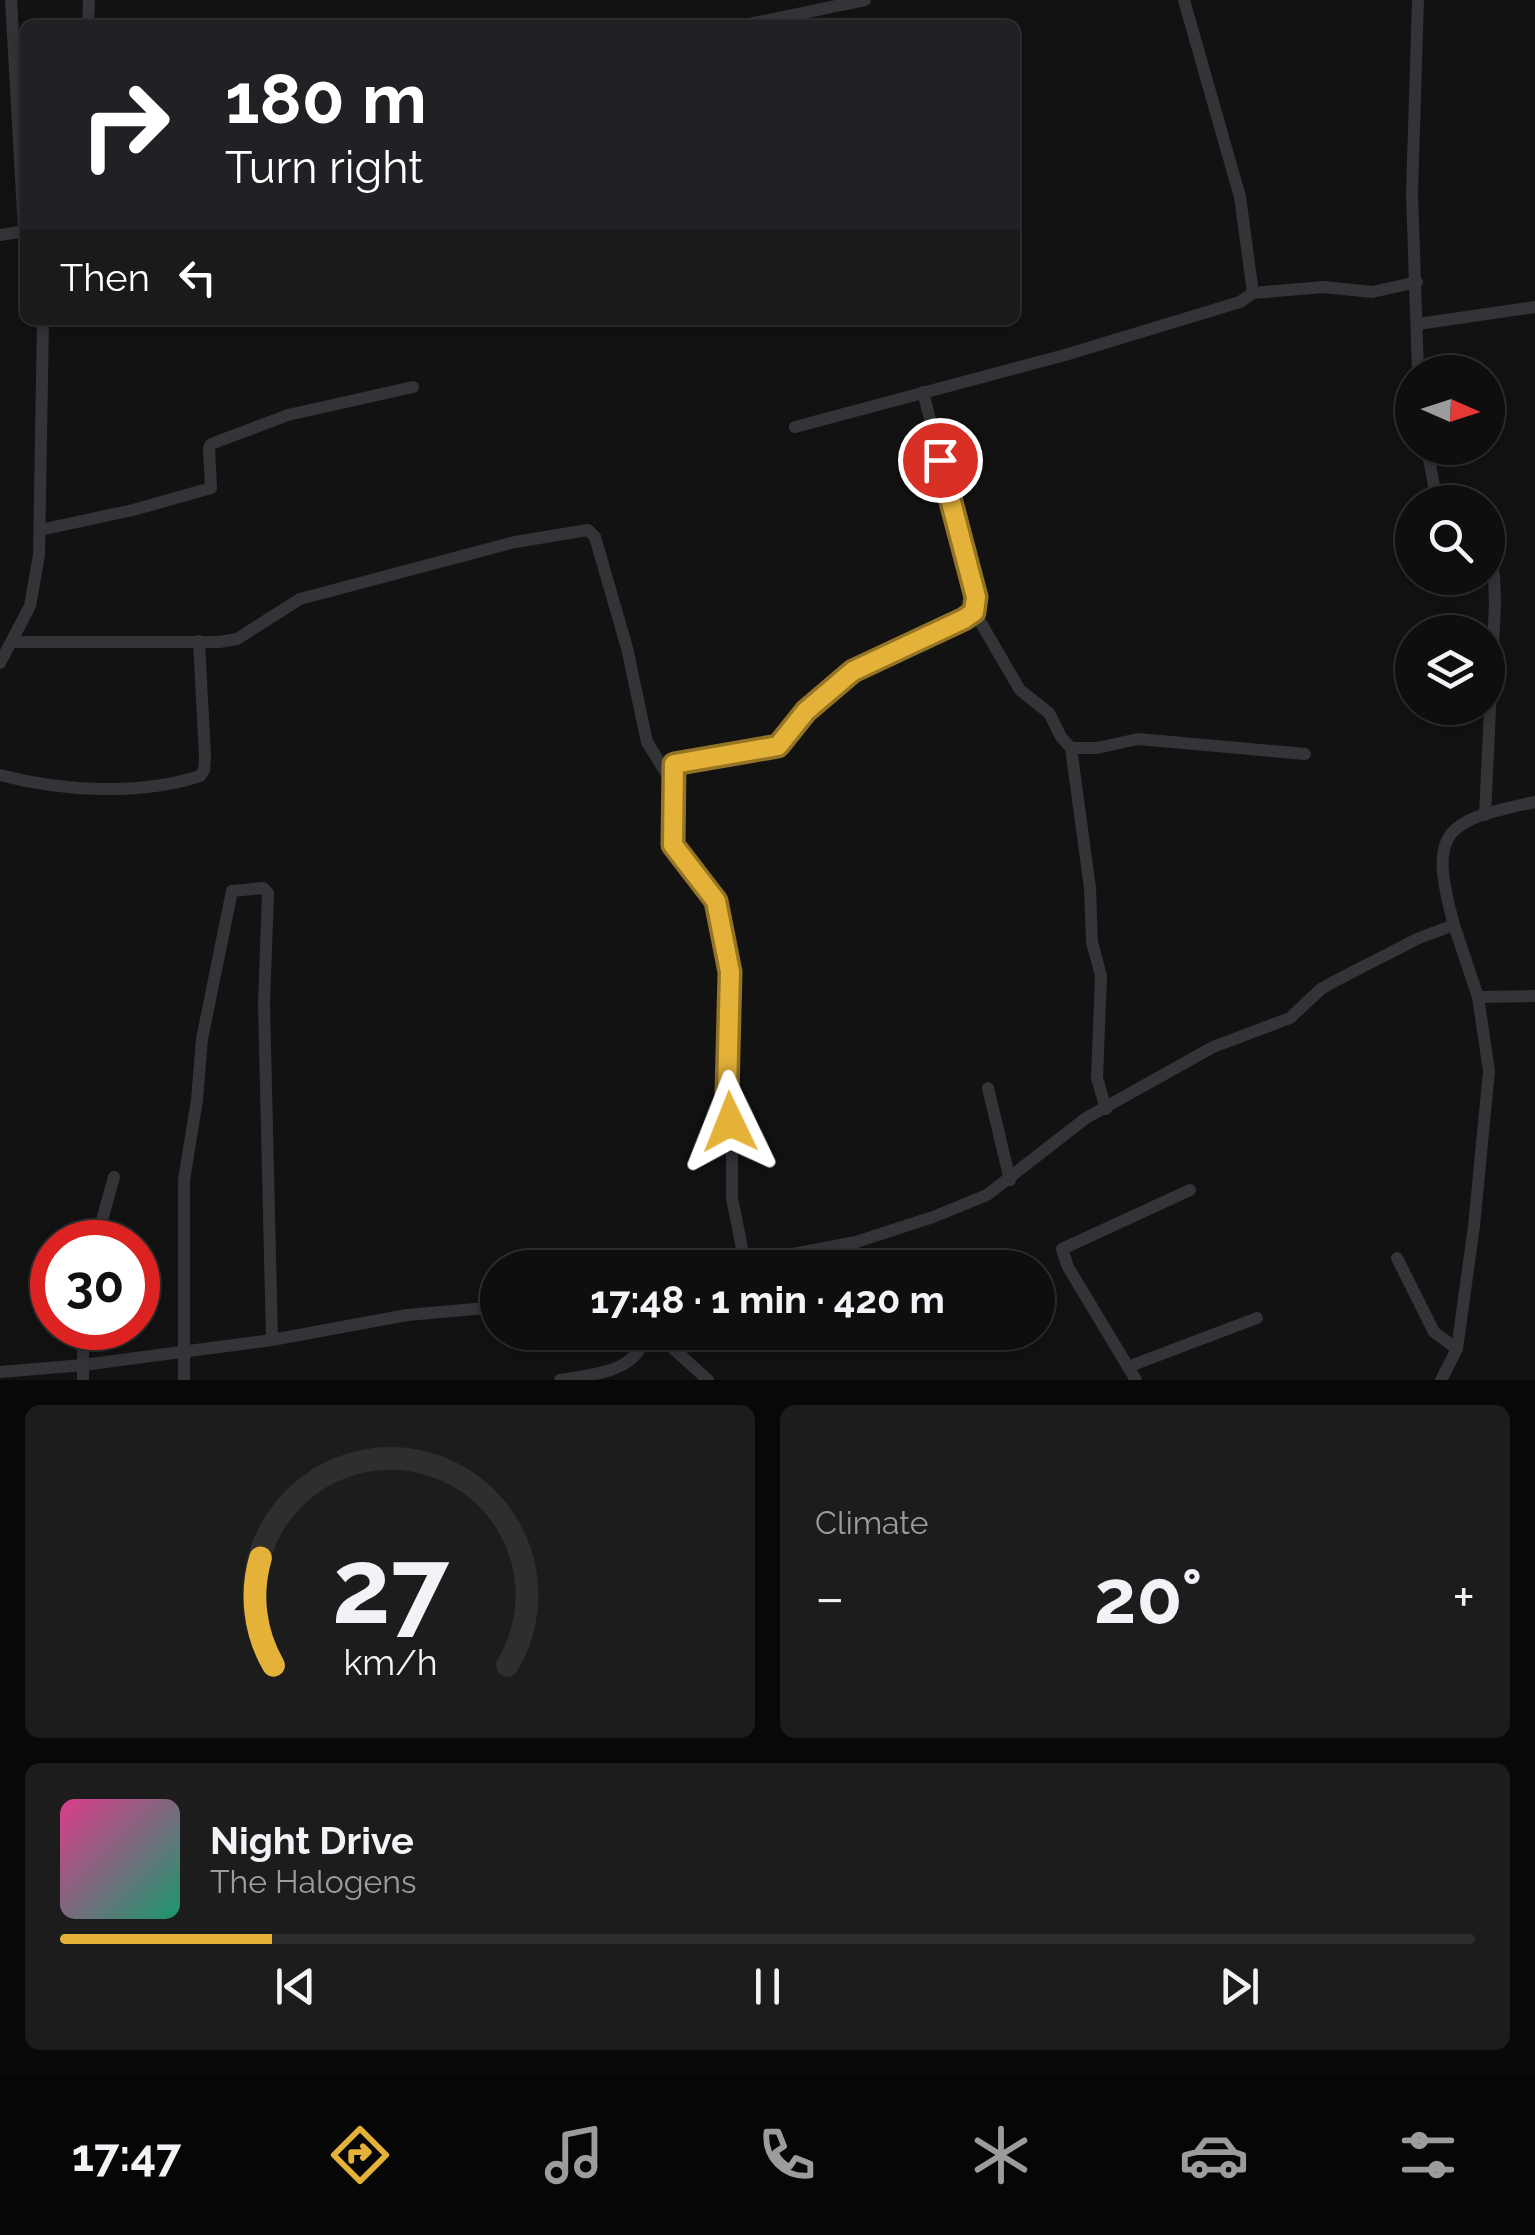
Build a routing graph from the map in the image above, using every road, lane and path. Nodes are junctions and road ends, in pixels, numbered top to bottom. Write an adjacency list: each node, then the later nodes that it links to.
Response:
1 (11, 0): 6 (street)
2 (865, 0): 5 (street)
3 (1184, 0): 9 (street)
4 (1418, 0): 8 (street)
5 (768, 20)
6 (6, 32): 7 (street)
7 (20, 179)
8 (1417, 282): 9 (street); 11 (street)
9 (1253, 293): 15 (street)
10 (1535, 307): 11 (street)
11 (1418, 324): 13 (street)
12 (43, 325): 17 (street)
13 (1418, 355)
14 (413, 388): 17 (street)
15 (923, 392): 16 (street); 19 (street)
16 (795, 426)
17 (40, 530): 20 (street)
18 (1495, 595): 28 (street)
19 (974, 612): 23 (street); 26 (street)
20 (13, 642): 21 (street); 22 (street)
21 (199, 642): 25 (street); 26 (street)
22 (0, 664)
23 (1071, 748): 24 (street); 33 (street)
24 (1305, 754)
25 (0, 775)
26 (671, 781): 38 (street)
27 (1535, 802): 28 (street)
28 (1485, 815): 29 (street)
29 (1454, 924): 31 (street); 33 (street)
30 (1535, 996): 31 (street)
31 (1478, 997): 47 (street)
32 (988, 1088): 35 (street)
33 (1106, 1108): 35 (street)
34 (114, 1177): 37 (street)
35 (1010, 1180): 39 (street)
36 (1190, 1190): 50 (street)
37 (102, 1220)
38 (742, 1250)
39 (814, 1250)
40 (1397, 1258): 47 (street)
41 (480, 1310): 43 (street)
42 (1258, 1318): 50 (street)
43 (272, 1340): 48 (street); 48 (street)
44 (83, 1350): 49 (street)
45 (639, 1350): 54 (street)
46 (676, 1350): 55 (street)
47 (1457, 1350): 57 (street)
48 (183, 1352): 49 (street); 53 (street)
49 (83, 1365): 51 (street); 52 (street)
50 (1130, 1366): 56 (street)
51 (0, 1372)
52 (83, 1380)
53 (184, 1380)
54 (560, 1380)
55 (708, 1380)
56 (1136, 1380)
57 (1442, 1380)

